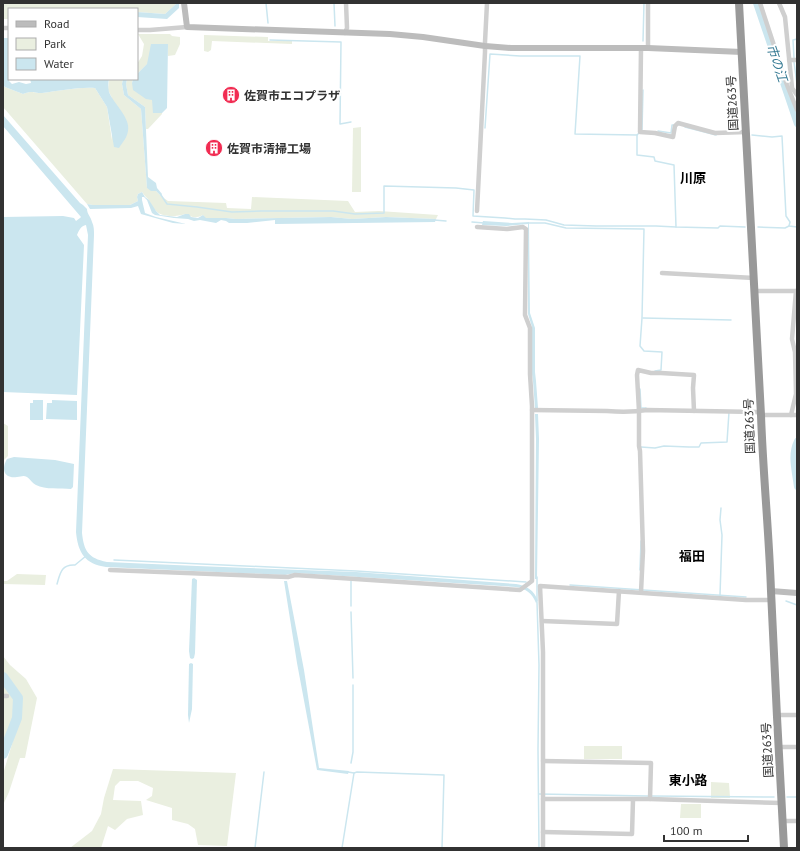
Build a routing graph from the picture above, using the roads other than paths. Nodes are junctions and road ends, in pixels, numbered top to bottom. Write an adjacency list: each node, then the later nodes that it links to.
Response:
1 (184, 3): 8 (street)
2 (346, 3): 10 (street)
3 (487, 3): 11 (street)
4 (648, 3): 13 (street)
5 (739, 3): 14 (highway, 国道263号)
6 (760, 3): 17 (street)
7 (779, 3): 15 (street)
8 (187, 28): 9 (street); 10 (street)
9 (138, 30)
10 (345, 33): 11 (street)
11 (485, 46): 12 (street); 19 (street)
12 (641, 48): 13 (street); 18 (street)
13 (648, 48): 14 (street)
14 (742, 52): 18 (highway, 国道263号)
15 (794, 60): 16 (street)
16 (797, 95)
17 (797, 110)
18 (746, 132): 22 (highway, 国道263号)
19 (477, 211)
20 (477, 227): 26 (street)
21 (662, 273): 22 (street)
22 (754, 278): 24 (highway, 国道263号)
23 (797, 291): 24 (street); 29 (street)
24 (755, 292): 28 (highway, 国道263号)
25 (694, 409): 27 (street); 27 (street); 28 (street)
26 (535, 410): 27 (street); 31 (street)
27 (639, 411): 32 (street)
28 (761, 415): 29 (street); 34 (highway, 国道263号)
29 (791, 415): 30 (street)
30 (797, 415)
31 (110, 570)
32 (642, 590): 33 (street); 36 (street)
33 (619, 591): 37 (street); 37 (street)
34 (771, 591): 35 (street); 36 (highway, 国道263号)
35 (797, 593)
36 (772, 600): 38 (highway, 国道263号)
37 (542, 621): 42 (street)
38 (777, 715): 39 (street); 40 (highway, 国道263号)
39 (797, 715)
40 (779, 747): 41 (street); 46 (highway, 国道263号)
41 (797, 747)
42 (543, 761): 43 (street); 44 (street)
43 (543, 796): 45 (street); 49 (street)
44 (650, 797): 45 (street); 46 (street)
45 (633, 800): 49 (street)
46 (782, 802): 47 (highway, 国道263号)
47 (783, 821): 48 (street); 51 (highway, 国道263号)
48 (797, 821)
49 (543, 832): 50 (street)
50 (543, 848)
51 (784, 848)

